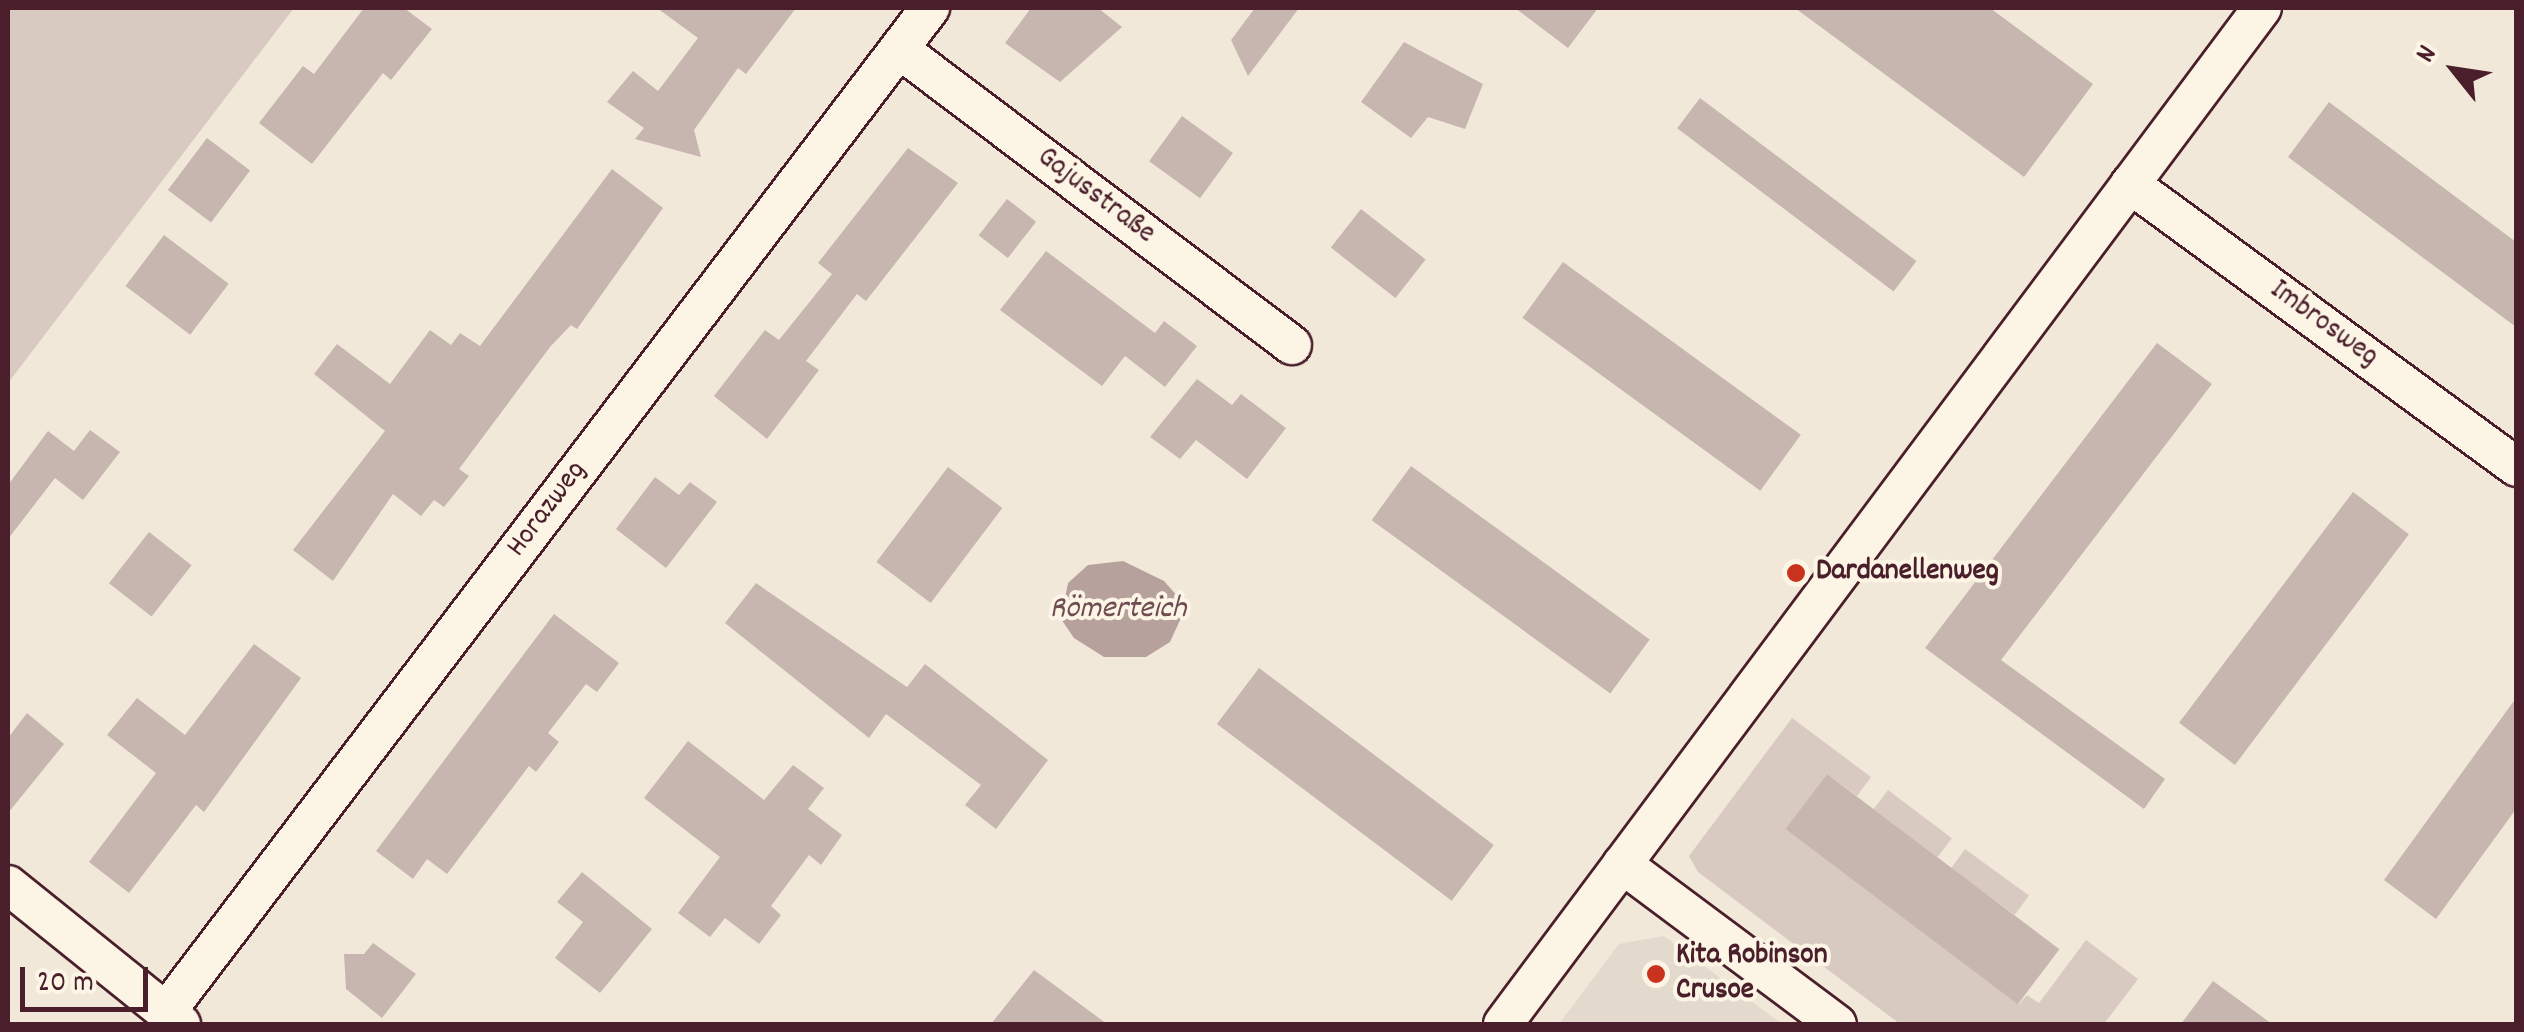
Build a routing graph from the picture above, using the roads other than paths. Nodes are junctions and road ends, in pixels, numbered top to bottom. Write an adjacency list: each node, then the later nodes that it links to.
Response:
1 (930, 8): 3 (street, Horazweg)
2 (2262, 8): 4 (street)
3 (898, 49): 5 (street, Gajusstraße); 9 (street, Horazweg)
4 (2130, 184): 6 (street, Imbrosweg); 7 (street)
5 (1292, 346)
6 (2516, 468)
7 (1622, 864): 10 (street); 11 (street)
8 (8, 885): 9 (street)
9 (174, 1018)
10 (1504, 1024)
11 (1837, 1024)

